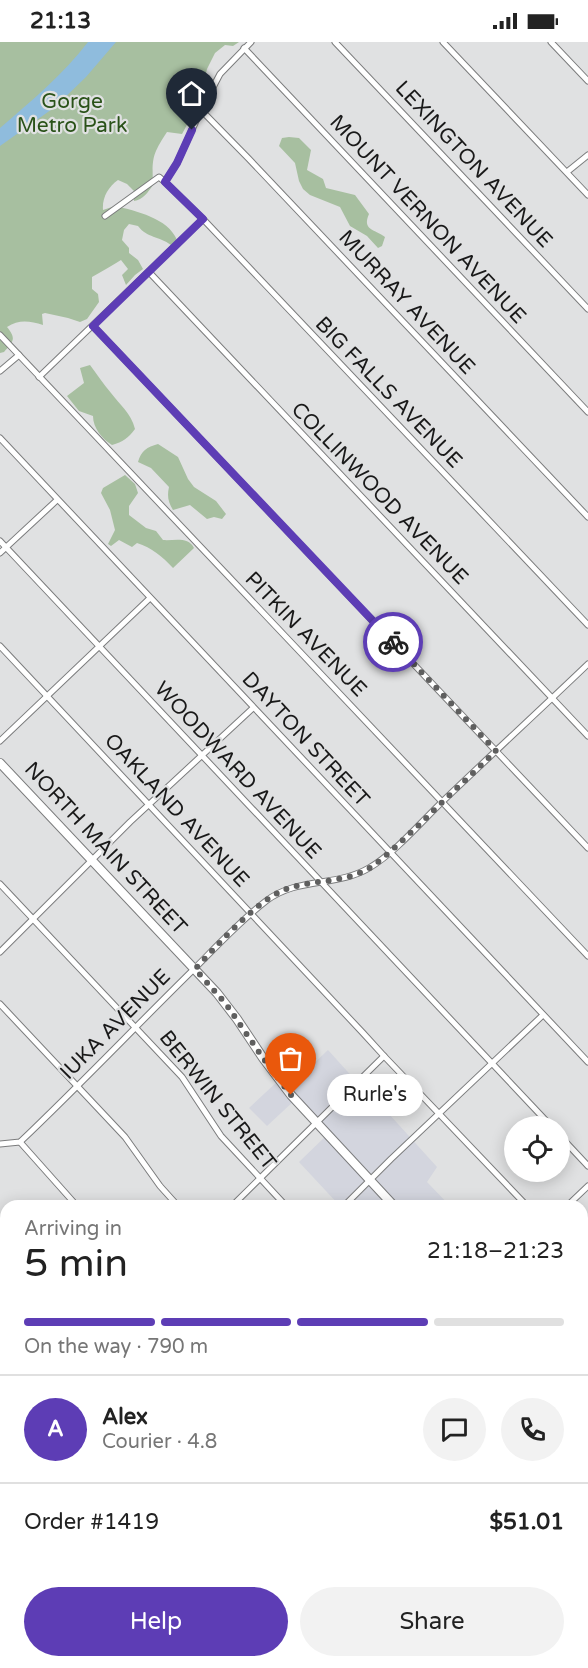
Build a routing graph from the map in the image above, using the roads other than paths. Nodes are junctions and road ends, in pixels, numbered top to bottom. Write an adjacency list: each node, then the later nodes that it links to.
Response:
1 (251, 42): 5 (street)
2 (335, 42): 15 (street, LEXINGTON AVENUE)
3 (443, 42): 9 (street)
4 (551, 42): 6 (street)
5 (244, 48): 7 (street); 21 (street, MOUNT VERNON AVENUE)
6 (588, 81)
7 (201, 110): 10 (street); 24 (street, MURRAY AVENUE)
8 (588, 155): 9 (street)
9 (567, 172): 11 (street)
10 (165, 182): 12 (street); 13 (street, BIG FALLS AVENUE)
11 (588, 195)
12 (105, 216)
13 (203, 219): 14 (street); 29 (street, BIG FALLS AVENUE)
14 (149, 272): 16 (street); 34 (street, COLLINWOOD AVENUE)
15 (588, 309)
16 (93, 326): 20 (street); 38 (street)
17 (0, 335): 18 (street, PITKIN AVENUE)
18 (19, 356): 19 (street); 20 (street, PITKIN AVENUE)
19 (0, 371)
20 (39, 377): 41 (street, PITKIN AVENUE)
21 (588, 412)
22 (0, 438): 23 (street, DAYTON STREET)
23 (57, 500): 26 (street); 28 (street, DAYTON STREET)
24 (588, 517)
25 (0, 541): 26 (street, WOODWARD AVENUE)
26 (6, 548): 27 (street); 31 (street, WOODWARD AVENUE)
27 (0, 553)
28 (150, 598): 31 (street); 35 (street, DAYTON STREET)
29 (588, 625)
30 (0, 646): 33 (street, OAKLAND AVENUE)
31 (99, 646): 33 (street); 39 (street, WOODWARD AVENUE)
32 (588, 664): 34 (street, IUKA AVENUE)
33 (46, 696): 37 (street); 42 (street, OAKLAND AVENUE)
34 (551, 698): 36 (street, COLLINWOOD AVENUE); 38 (street, IUKA AVENUE)
35 (253, 708): 39 (street); 44 (street, DAYTON STREET)
36 (588, 736)
37 (0, 741)
38 (496, 751): 41 (street, IUKA AVENUE); 43 (street)
39 (202, 754): 42 (street); 46 (street, WOODWARD AVENUE)
40 (0, 763): 45 (main road, NORTH MAIN STREET)
41 (442, 802): 44 (street, IUKA AVENUE); 51 (street, PITKIN AVENUE)
42 (149, 804): 45 (street); 48 (street, OAKLAND AVENUE)
43 (588, 848)
44 (390, 852): 46 (street, IUKA AVENUE); 54 (street, DAYTON STREET)
45 (92, 860): 49 (street); 52 (main road, NORTH MAIN STREET)
46 (322, 882): 48 (street, IUKA AVENUE); 58 (street, WOODWARD AVENUE)
47 (0, 884): 49 (street, BERWIN STREET)
48 (251, 914): 52 (street, IUKA AVENUE); 56 (street, OAKLAND AVENUE)
49 (33, 918): 50 (street); 55 (street, BERWIN STREET)
50 (0, 952)
51 (588, 956)
52 (195, 969): 55 (street, IUKA AVENUE); 62 (main road, NORTH MAIN STREET)
53 (0, 1004): 59 (street)
54 (543, 1015): 57 (street, DAYTON STREET); 58 (street)
55 (135, 1027): 59 (street, IUKA AVENUE); 67 (street, BERWIN STREET)
56 (384, 1056): 60 (street, OAKLAND AVENUE); 62 (street)
57 (588, 1062)
58 (492, 1064): 60 (street); 61 (street, WOODWARD AVENUE)
59 (77, 1086): 63 (street, IUKA AVENUE); 71 (street)
60 (439, 1114): 68 (street); 76 (street, OAKLAND AVENUE)
61 (541, 1116)
62 (316, 1123): 67 (street); 68 (main road, NORTH MAIN STREET)
63 (20, 1142): 64 (street); 70 (street)
64 (0, 1144)
65 (570, 1147): 66 (street)
66 (588, 1166)
67 (260, 1178): 72 (street); 73 (street, BERWIN STREET)
68 (370, 1180): 74 (street); 75 (main road, NORTH MAIN STREET)
69 (588, 1186): 77 (street)
70 (72, 1200)
71 (173, 1200)
72 (238, 1200)
73 (280, 1200)
74 (350, 1200)
75 (388, 1200)
76 (521, 1200)
77 (573, 1200)

